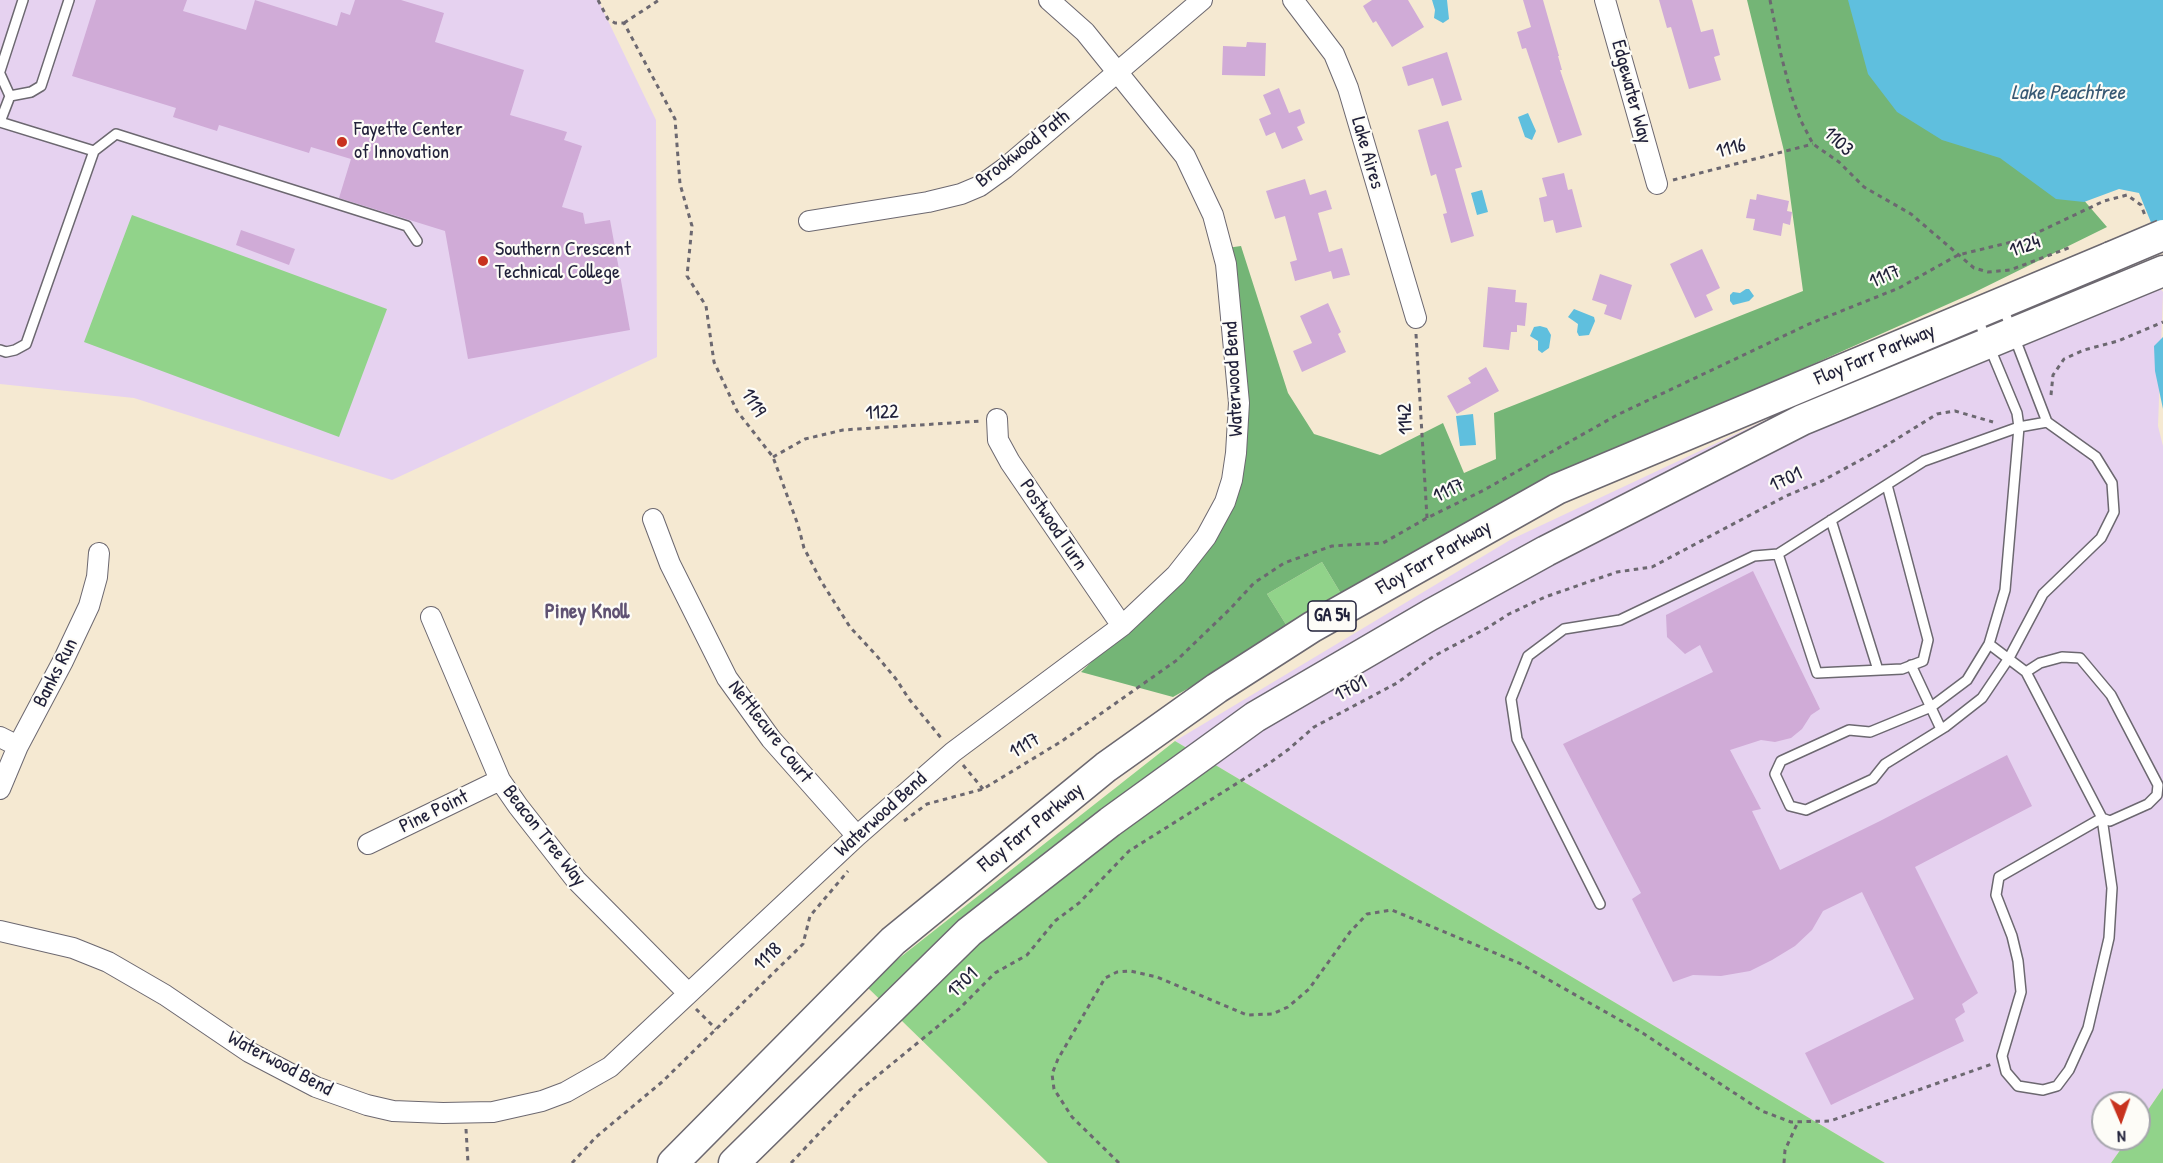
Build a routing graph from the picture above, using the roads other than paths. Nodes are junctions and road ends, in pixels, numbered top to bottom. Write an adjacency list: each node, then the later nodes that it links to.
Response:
1 (23, 0): 8 (lane)
2 (69, 0): 9 (lane)
3 (1049, 0): 7 (street, Waterwood Bend)
4 (1202, 0): 7 (street, Brookwood Path)
5 (1293, 0): 18 (street, Lake Aires)
6 (1605, 0): 12 (street, Edgewater Way)
7 (1119, 72): 13 (street, Brookwood Path); 30 (street, Waterwood Bend)
8 (0, 73): 9 (lane)
9 (10, 96): 10 (lane)
10 (0, 122): 11 (lane)
11 (94, 151): 15 (lane); 20 (lane)
12 (1657, 184)
13 (809, 221)
14 (2156, 230): 17 (main road, Floy Farr Parkway / GA 54, bridge)
15 (417, 241)
16 (2163, 271): 19 (main road, Floy Farr Parkway / GA 54)
17 (1988, 307): 19 (lane); 19 (lane); 48 (main road, Floy Farr Parkway / GA 54)
18 (1416, 318)
19 (2001, 339): 22 (lane); 23 (lane); 49 (main road, Floy Farr Parkway / GA 54)
20 (0, 350)
21 (997, 419): 30 (street, Postwood Turn)
22 (2047, 422): 23 (lane); 32 (lane)
23 (2019, 427): 24 (lane); 31 (lane)
24 (1887, 485): 26 (lane); 33 (lane)
25 (653, 519): 43 (street, Nettlecure Court)
26 (1831, 520): 28 (lane); 34 (lane)
27 (99, 553): 39 (street, Banks Run)
28 (1778, 554): 34 (lane); 45 (lane)
29 (431, 617): 40 (street, Beacon Tree Way)
30 (1122, 626): 43 (street, Waterwood Bend)
31 (1989, 644): 32 (lane); 36 (lane)
32 (2009, 658): 35 (lane); 37 (lane)
33 (1911, 665): 34 (lane); 36 (lane)
34 (1878, 670)
35 (2026, 672): 42 (lane); 42 (lane)
36 (1930, 707): 37 (lane); 37 (lane)
37 (1941, 729)
38 (0, 736): 39 (street)
39 (18, 746): 41 (street, Banks Run)
40 (500, 780): 44 (street, Pine Point); 47 (street, Beacon Tree Way)
41 (0, 789)
42 (2102, 818): 42 (lane)
43 (857, 836): 47 (street, Waterwood Bend)
44 (368, 844)
45 (1600, 904)
46 (0, 931): 47 (street, Waterwood Bend)
47 (686, 995)
48 (673, 1163)
49 (734, 1163)

